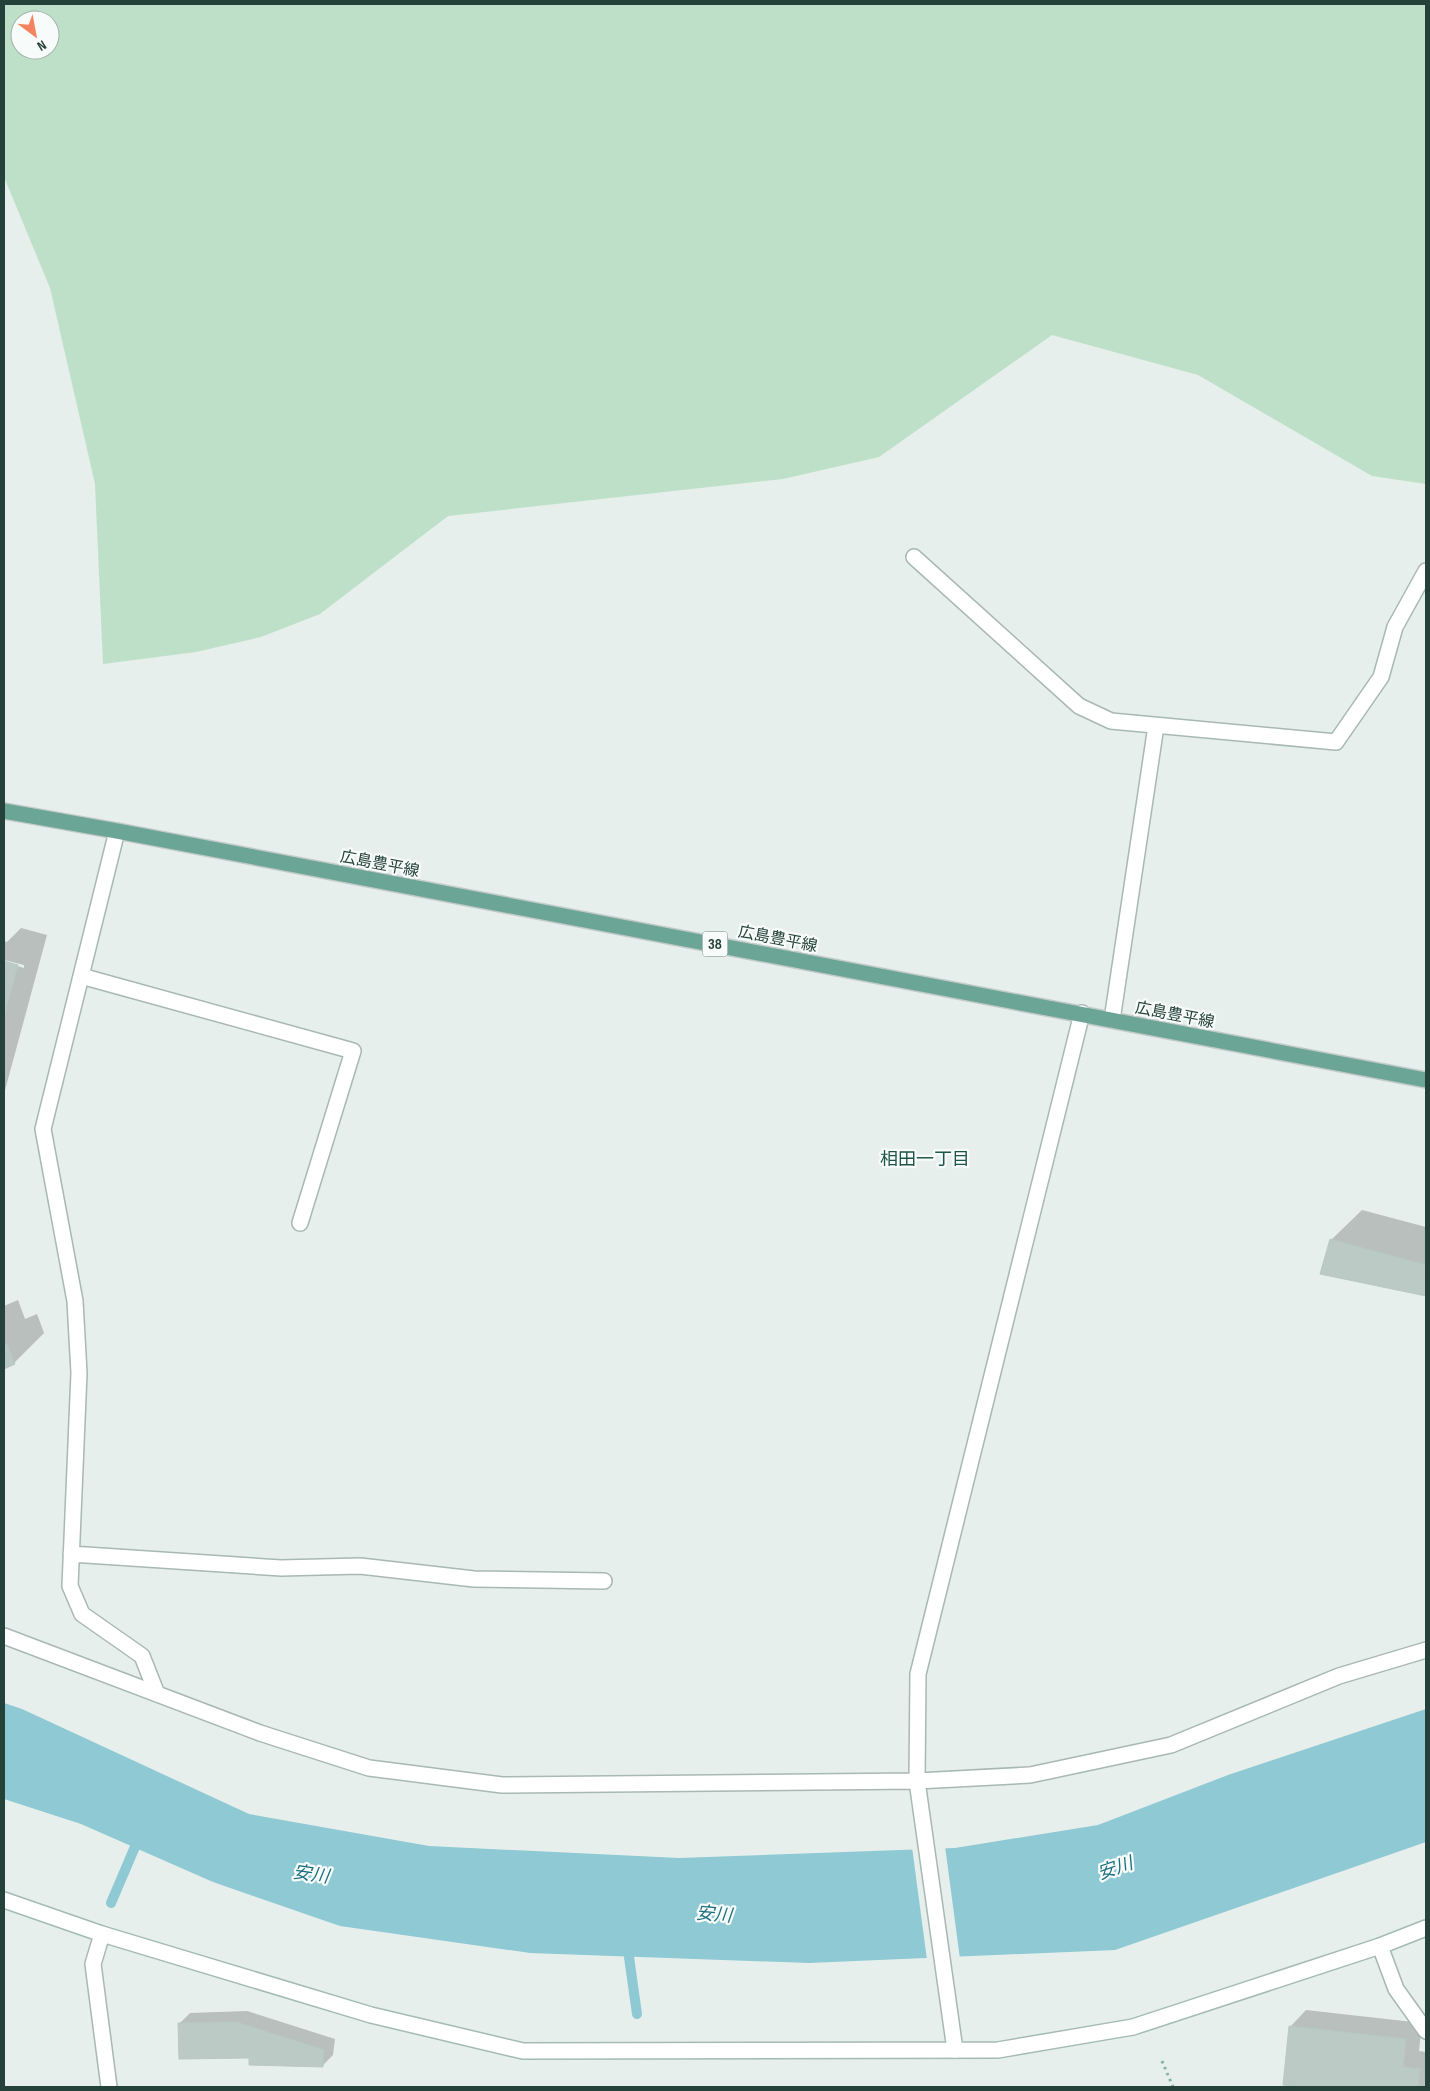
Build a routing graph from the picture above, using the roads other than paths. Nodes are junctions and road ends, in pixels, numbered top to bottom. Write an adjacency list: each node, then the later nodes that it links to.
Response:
1 (914, 556): 3 (street)
2 (1426, 571): 3 (street)
3 (1156, 726): 8 (street)
4 (4, 811): 5 (main road, 広島豊平線 / 38)
5 (117, 831): 6 (street); 7 (main road, 広島豊平線 / 38)
6 (81, 976): 10 (street); 11 (street)
7 (1082, 1013): 8 (main road, 広島豊平線 / 38); 16 (street)
8 (1112, 1020): 9 (main road, 広島豊平線 / 38)
9 (1426, 1080)
10 (300, 1223)
11 (71, 1554): 12 (street); 15 (street)
12 (604, 1581)
13 (4, 1636): 15 (street)
14 (1426, 1650): 16 (street)
15 (157, 1694): 16 (street)
16 (917, 1781): 22 (street)
17 (4, 1900): 19 (street)
18 (1426, 1928): 20 (street)
19 (102, 1934): 22 (street); 23 (street)
20 (1380, 1946): 21 (street); 22 (street)
21 (1426, 2031)
22 (954, 2050)
23 (109, 2087)

